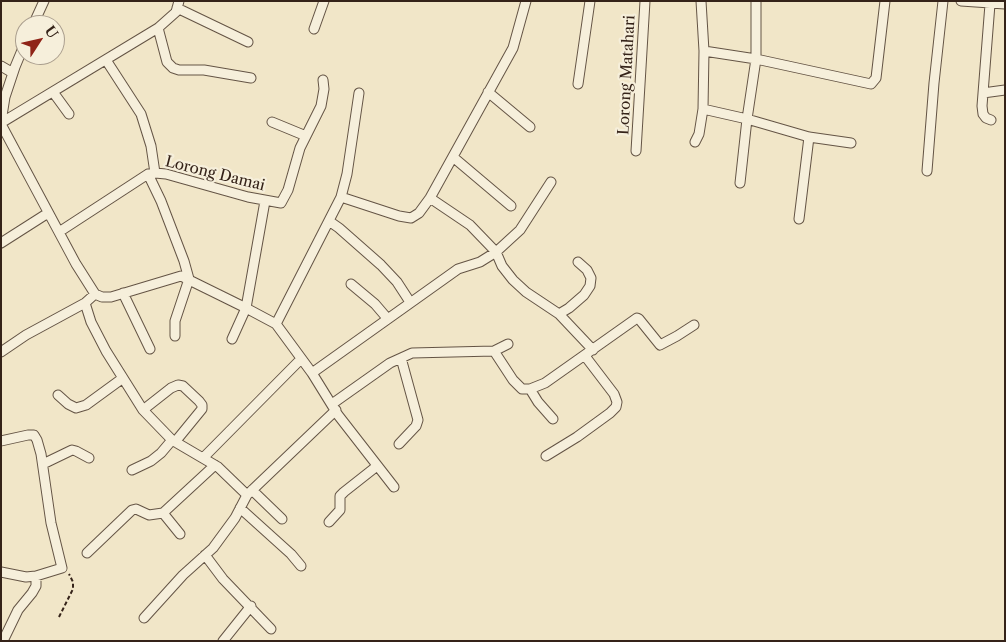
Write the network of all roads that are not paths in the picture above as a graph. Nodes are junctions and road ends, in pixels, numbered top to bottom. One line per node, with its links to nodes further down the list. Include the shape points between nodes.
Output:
1 (44, 1): 14 (street)
2 (324, 1): 16 (street)
3 (526, 1): 29 (street, via 513,48)
4 (590, 1): 26 (street)
5 (645, 1): 43 (street, Lorong Matahari)
6 (700, 1): 18 (street)
7 (756, 1): 19 (street)
8 (884, 1): 19 (street, via 876,78 872,84)
9 (943, 1): 45 (street)
10 (961, 1): 11 (street)
11 (990, 4): 12 (street); 31 (street)
12 (1005, 4)
13 (178, 5): 15 (street, via 176,12); 17 (street)
14 (38, 15)
15 (158, 28): 20 (street); 24 (street, via 167,62 173,68)
16 (314, 29)
17 (248, 42)
18 (704, 51): 19 (street); 32 (street)
19 (756, 59): 34 (street)
20 (106, 60): 28 (street); 46 (street, via 141,114 151,146)
21 (16, 65): 23 (street)
22 (1, 66): 23 (street)
23 (13, 73): 37 (street)
24 (251, 78)
25 (323, 80): 39 (street, Lorong Damai, via 321,106)
26 (578, 84)
27 (1005, 90): 31 (street)
28 (53, 92): 33 (street); 37 (street)
29 (488, 92): 38 (street); 44 (street)
30 (359, 93): 49 (street)
31 (983, 93): 35 (street, via 983,114)
32 (703, 109): 34 (street); 41 (street)
33 (69, 114)
34 (747, 119): 40 (street); 48 (street)
35 (991, 120)
36 (272, 122): 39 (street)
37 (1, 123): 53 (street)
38 (530, 127)
39 (306, 136): 51 (street, Lorong Damai, via 283,201 279,204)
40 (809, 136): 42 (street); 54 (street)
41 (695, 142)
42 (851, 143)
43 (636, 151)
44 (453, 156): 50 (street); 52 (street)
45 (927, 171)
46 (152, 173): 51 (street, Lorong Damai); 56 (street, Lorong Damai); 60 (street)
47 (551, 182): 58 (street, via 520,230)
48 (740, 183)
49 (341, 196): 50 (street, via 411,218); 55 (street)
50 (430, 198): 58 (street, via 470,226)
51 (265, 201): 66 (street)
52 (511, 206)
53 (48, 212): 56 (street); 57 (street)
54 (799, 219)
55 (329, 222): 64 (street, via 381,265); 69 (street)
56 (59, 232): 63 (street)
57 (1, 243)
58 (496, 252): 64 (street, via 480,262 458,269); 67 (street, via 513,280)
59 (578, 262): 67 (street, via 587,270 590,286 584,295)
60 (189, 279): 62 (street, via 173,277); 66 (street); 71 (street, via 174,321)
61 (351, 284): 68 (street)
62 (123, 293): 63 (street, via 111,297); 74 (street)
63 (94, 294): 65 (street)
64 (410, 302): 68 (street)
65 (84, 303): 77 (street); 82 (street)
66 (246, 308): 69 (street); 72 (street)
67 (559, 314): 75 (street)
68 (387, 318): 81 (street)
69 (276, 324): 80 (street)
70 (694, 325): 75 (street, via 660,345 637,318)
71 (176, 336)
72 (232, 339)
73 (508, 344): 76 (street)
74 (150, 349)
75 (593, 350): 78 (street)
76 (494, 351): 79 (street, via 412,352); 83 (street, via 513,380 522,389)
77 (1, 352)
78 (585, 356): 83 (street, via 545,383); 91 (street, via 614,394 616,407)
79 (401, 358): 85 (street); 90 (street, via 418,420)
80 (301, 359): 81 (street); 93 (street)
81 (312, 373): 85 (street)
82 (122, 378): 84 (street, via 86,405 76,408); 86 (street)
83 (530, 389): 87 (street)
84 (58, 395)
85 (334, 407): 96 (street); 99 (street)
86 (143, 410): 89 (street); 89 (street, via 178,385 199,401 202,409)
87 (553, 419)
88 (1, 441): 94 (street, via 34,435)
89 (173, 441): 93 (street); 97 (street, via 156,457)
90 (399, 444)
91 (546, 456)
92 (89, 458): 94 (street, via 72,450)
93 (203, 458): 95 (street)
94 (43, 464): 109 (street, via 51,523 62,568)
95 (215, 465): 99 (street); 101 (street)
96 (377, 466): 98 (street); 103 (street, via 340,496 340,510)
97 (132, 470)
98 (394, 487)
99 (250, 492): 100 (street); 102 (street)
100 (240, 508): 106 (street); 107 (street)
101 (163, 512): 104 (street); 105 (street, via 149,515 132,510)
102 (282, 519)
103 (330, 522)
104 (180, 534)
105 (87, 553)
106 (205, 555): 110 (street); 111 (street)
107 (301, 566)
108 (1, 572): 109 (street)
109 (36, 576): 113 (street, via 36,586 18,610)
110 (250, 606): 112 (street); 114 (street)
111 (144, 618)
112 (271, 629)
113 (3, 641)
114 (223, 641)

